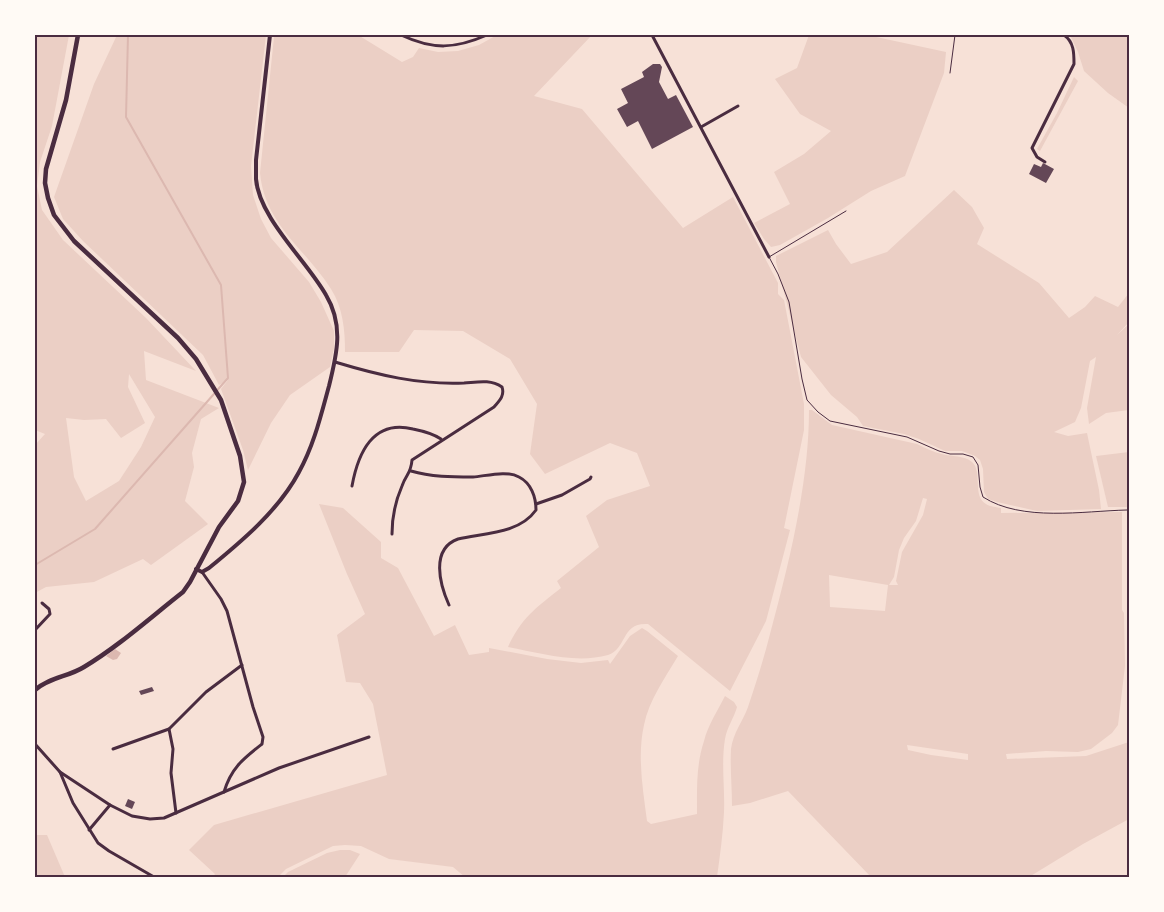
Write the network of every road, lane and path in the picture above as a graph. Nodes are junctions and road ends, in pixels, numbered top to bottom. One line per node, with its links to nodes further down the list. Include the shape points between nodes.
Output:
1 (78, 35): 22 (main road, via 66,100 46,169 45,183 54,215 74,241 178,338 196,359 221,400 240,456 244,482 238,501)
2 (270, 35): 14 (street, via 256,181 275,224 317,280 334,310 338,332)
3 (402, 35): 4 (street, via 418,43 436,46 471,42)
4 (487, 35)
5 (652, 35): 10 (street)
6 (955, 35): 8 (lane)
7 (1064, 35): 11 (street, via 1074,51 1074,64 1032,148)
8 (950, 73)
9 (738, 106): 10 (street)
10 (701, 127): 13 (street)
11 (1045, 162)
12 (846, 211): 13 (lane)
13 (769, 256): 20 (lane, via 789,302 807,400 830,421 907,437 939,451 973,457 978,465 983,497 992,503 1035,513)
14 (335, 362): 15 (street, via 411,381 491,382 502,387 502,397 494,407); 23 (street, via 310,450 299,473 262,521)
15 (441, 439): 16 (street, via 412,460); 18 (street, via 434,434 400,426 389,428 363,448)
16 (411, 471): 19 (street, via 439,477 518,476 528,484); 21 (street, via 397,498)
17 (591, 477): 19 (street, via 562,495)
18 (352, 486)
19 (536, 504): 25 (street, via 536,510 525,522 451,541 447,545 441,555 439,571)
20 (1127, 510)
21 (392, 534)
22 (196, 569): 23 (street); 28 (main road, via 183,592 116,644 84,667 51,679)
23 (202, 572): 27 (street, via 227,611)
24 (42, 603): 26 (street, via 50,614)
25 (449, 605)
26 (35, 630)
27 (242, 665): 29 (street, via 206,692); 34 (street, via 263,737 262,744 238,764)
28 (35, 690)
29 (169, 729): 32 (street); 36 (street)
30 (369, 737): 34 (street, via 279,768)
31 (35, 744): 33 (street)
32 (113, 749)
33 (60, 772): 35 (street); 37 (street, via 73,804)
34 (224, 792): 36 (street)
35 (110, 805): 36 (street, via 132,816 150,819); 37 (street)
36 (176, 813)
37 (89, 830): 38 (street, via 108,851)
38 (154, 877)

